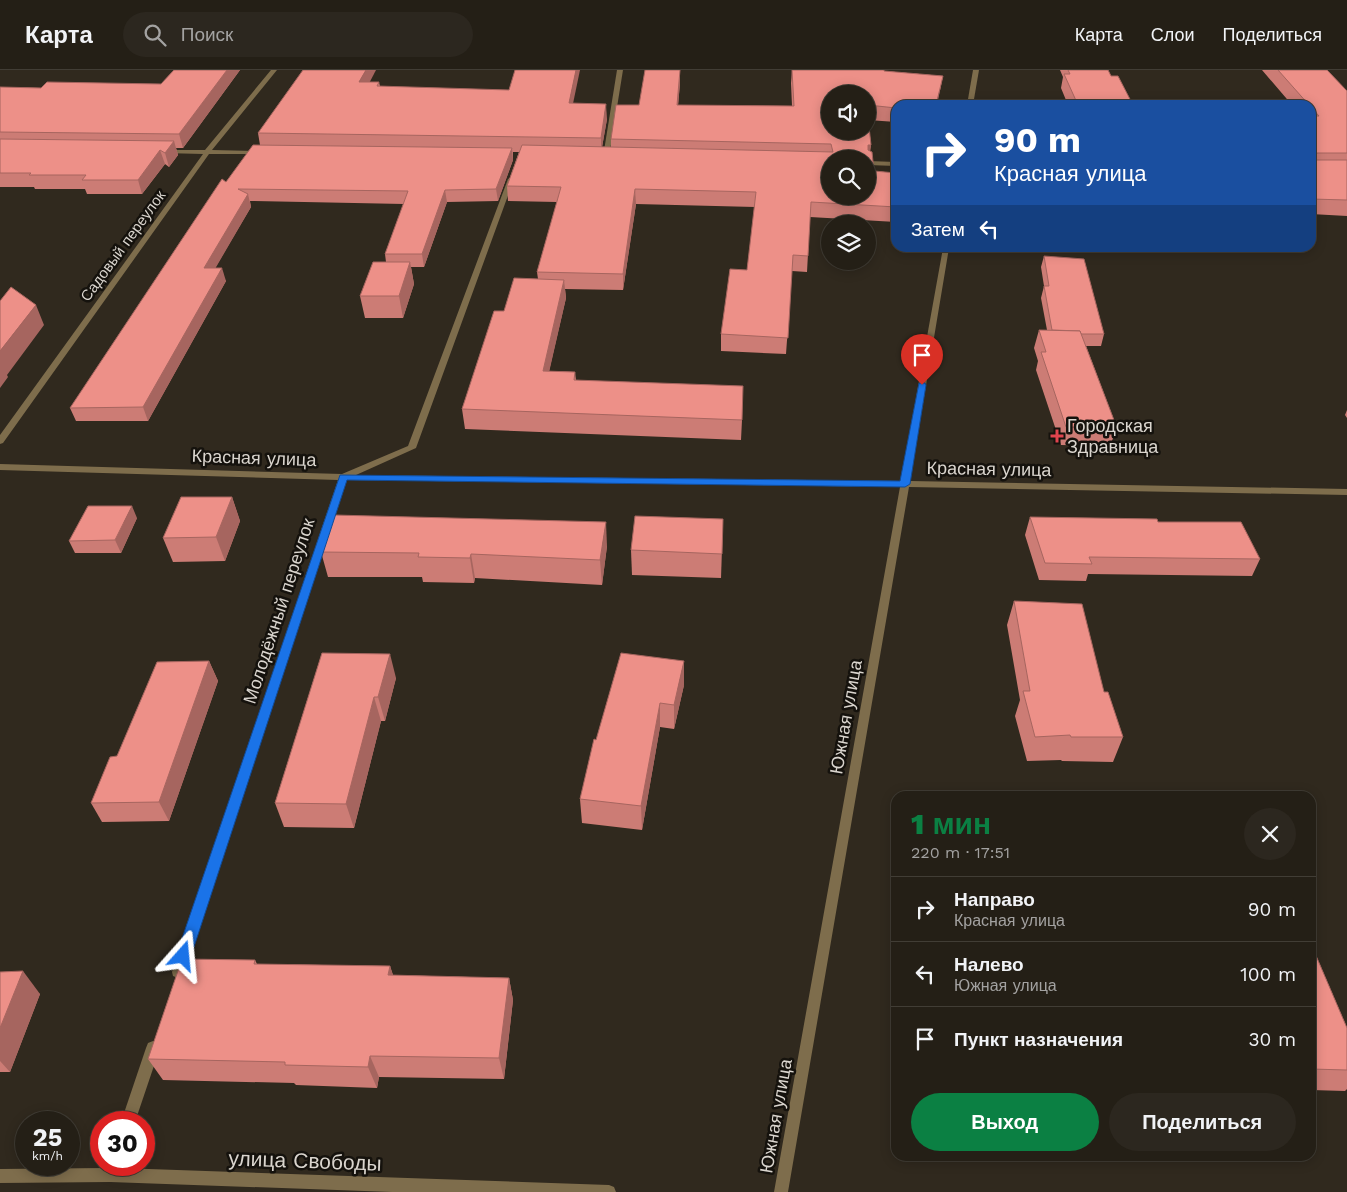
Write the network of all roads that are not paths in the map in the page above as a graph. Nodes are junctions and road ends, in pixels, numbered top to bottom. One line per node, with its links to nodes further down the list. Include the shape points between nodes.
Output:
1 (274, 70): 6 (street, Садовый переулок)
2 (620, 70): 9 (street)
3 (976, 70): 4 (street)
4 (971, 100)
5 (158, 151): 6 (street)
6 (207, 152): 7 (street); 15 (street, Садовый переулок)
7 (266, 153)
8 (597, 157): 9 (street)
9 (606, 157): 10 (street)
10 (616, 157)
11 (876, 164): 12 (street)
12 (891, 164)
13 (516, 166): 17 (street, via 412,448)
14 (945, 252): 18 (street, Южная улица)
15 (0, 441)
16 (0, 467): 17 (street, Красная улица)
17 (343, 477): 18 (street, Красная улица); 20 (street, Молодёжный переулок)
18 (905, 484): 19 (street, Красная улица); 27 (street, Южная улица)
19 (1347, 492)
20 (175, 982)
21 (156, 1038): 22 (street)
22 (132, 1111)
23 (90, 1171): 25 (street, улица Свободы)
24 (155, 1172): 26 (street, улица Свободы)
25 (0, 1176)
26 (609, 1192)
27 (780, 1192)

